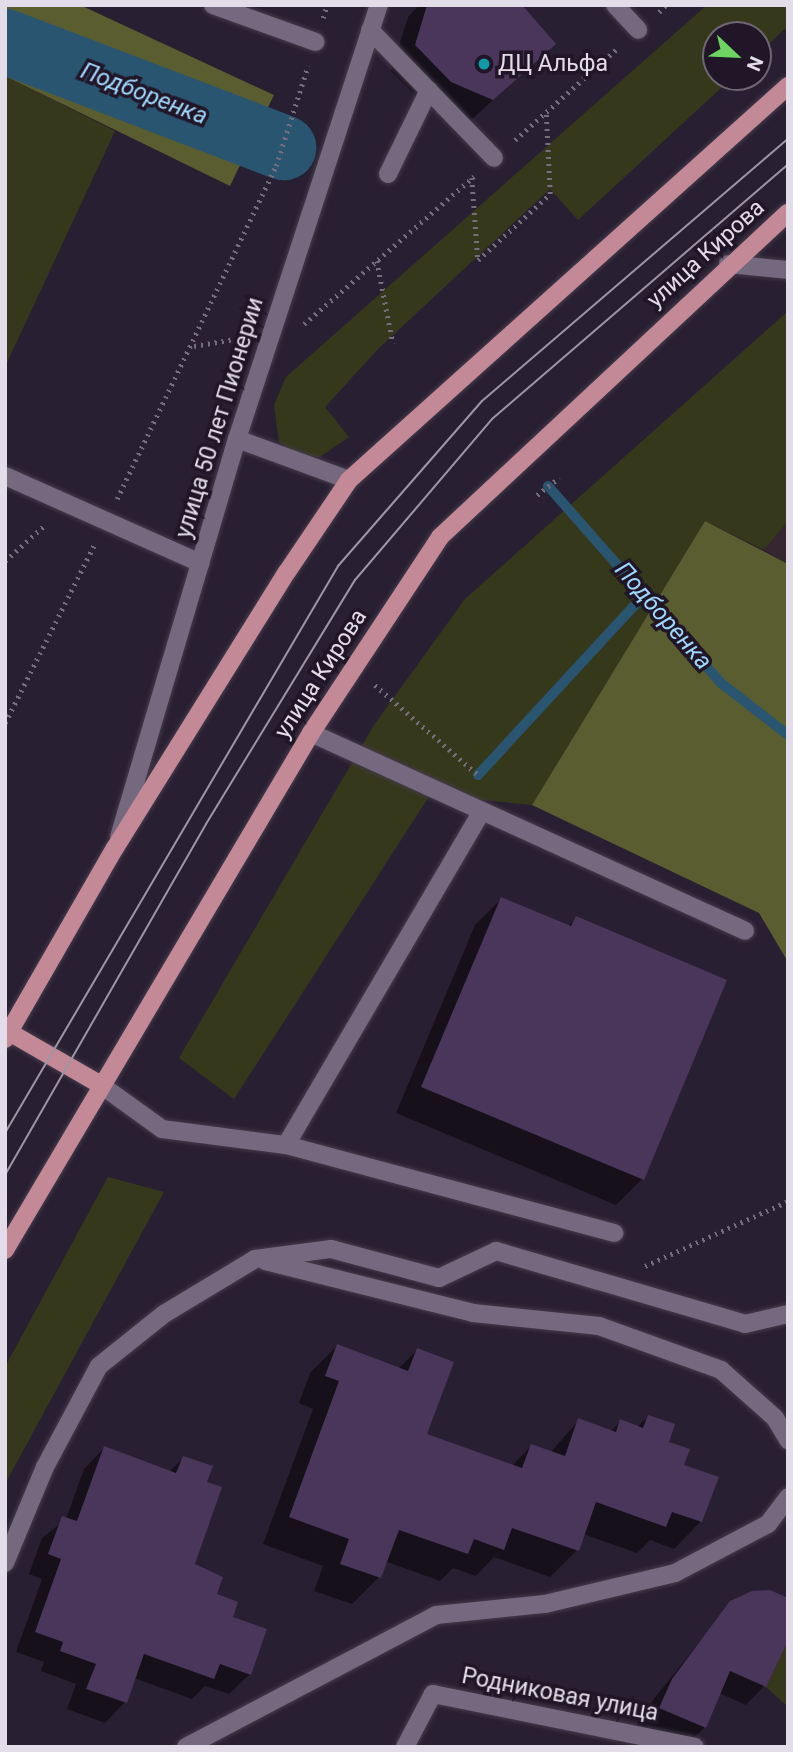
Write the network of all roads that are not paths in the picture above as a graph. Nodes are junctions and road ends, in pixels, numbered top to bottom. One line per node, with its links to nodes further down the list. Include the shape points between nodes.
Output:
1 (214, 5): 6 (street)
2 (379, 5): 4 (street, улица 50 лет Пионерии)
3 (615, 5): 5 (street)
4 (370, 30): 8 (street); 14 (street, улица 50 лет Пионерии)
5 (638, 30)
6 (316, 42)
7 (788, 86): 16 (main road)
8 (429, 90): 9 (street); 10 (street)
9 (494, 158)
10 (388, 174)
11 (788, 213): 12 (main road, улица Кирова)
12 (728, 264): 13 (street); 18 (main road, улица Кирова, via 440,537)
13 (788, 270)
14 (237, 439): 16 (street); 17 (street, улица 50 лет Пионерии)
15 (5, 476): 17 (street)
16 (349, 480): 20 (main road)
17 (201, 563): 20 (street, улица 50 лет Пионерии)
18 (311, 733): 19 (street); 23 (main road, улица Кирова)
19 (482, 811): 21 (street); 24 (street)
20 (115, 848): 22 (main road)
21 (745, 931)
22 (7, 1035): 23 (main road)
23 (101, 1085): 24 (street, via 162,1129); 26 (main road, улица Кирова)
24 (286, 1145): 25 (street)
25 (614, 1233)
26 (5, 1250)
27 (255, 1259): 28 (street, via 331,1249 439,1278 496,1251 746,1324); 29 (street, via 473,1313 599,1326 721,1370 775,1418); 31 (street, via 164,1314 99,1366 45,1467)
28 (788, 1314)
29 (788, 1440)
30 (788, 1497): 32 (street, via 768,1524 675,1573 545,1604 436,1615)
31 (5, 1563)
32 (186, 1747)
33 (405, 1747): 34 (street, Родниковая улица, via 433,1694)
34 (695, 1747)

